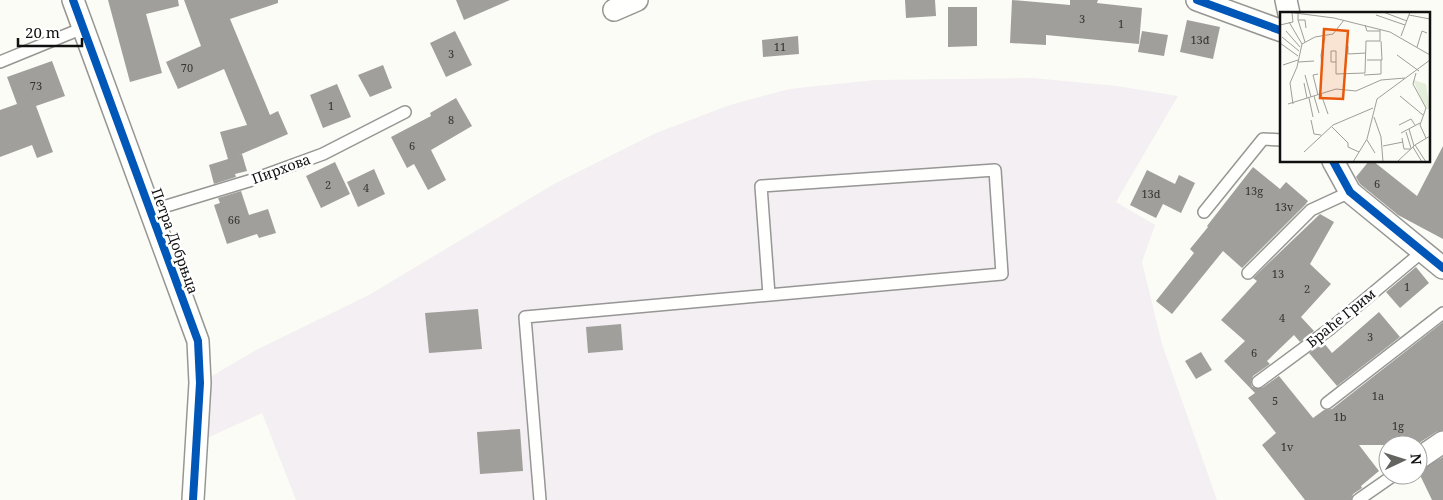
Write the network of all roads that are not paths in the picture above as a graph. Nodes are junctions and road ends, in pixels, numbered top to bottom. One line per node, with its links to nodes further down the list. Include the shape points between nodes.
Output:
1 (73, 0): 5 (street, Петра Добрњца)
2 (637, 0): 4 (street)
3 (1197, 0): 6 (street)
4 (614, 10)
5 (83, 28): 7 (lane); 12 (street, Петра Добрњца)
6 (1280, 30)
7 (0, 62)
8 (405, 112): 12 (lane, Пирхова, via 323,154)
9 (1280, 140): 13 (lane, via 1263,139)
10 (1334, 162): 11 (street)
11 (1350, 192): 14 (street); 16 (lane, via 1311,210)
12 (150, 211): 24 (street, Петра Добрњца, via 198,341 200,383)
13 (1204, 212)
14 (1422, 252): 15 (street); 19 (lane, Браће Грим, via 1331,328)
15 (1443, 268)
16 (1248, 273)
17 (769, 295): 17 (lane, via 761,186 995,170 1002,274); 25 (lane, via 525,317)
18 (1443, 312): 20 (lane)
19 (1258, 382)
20 (1327, 403)
21 (1443, 442): 22 (street)
22 (1428, 452)
23 (1380, 485): 26 (lane)
24 (192, 500)
25 (540, 500)
26 (1358, 500)

